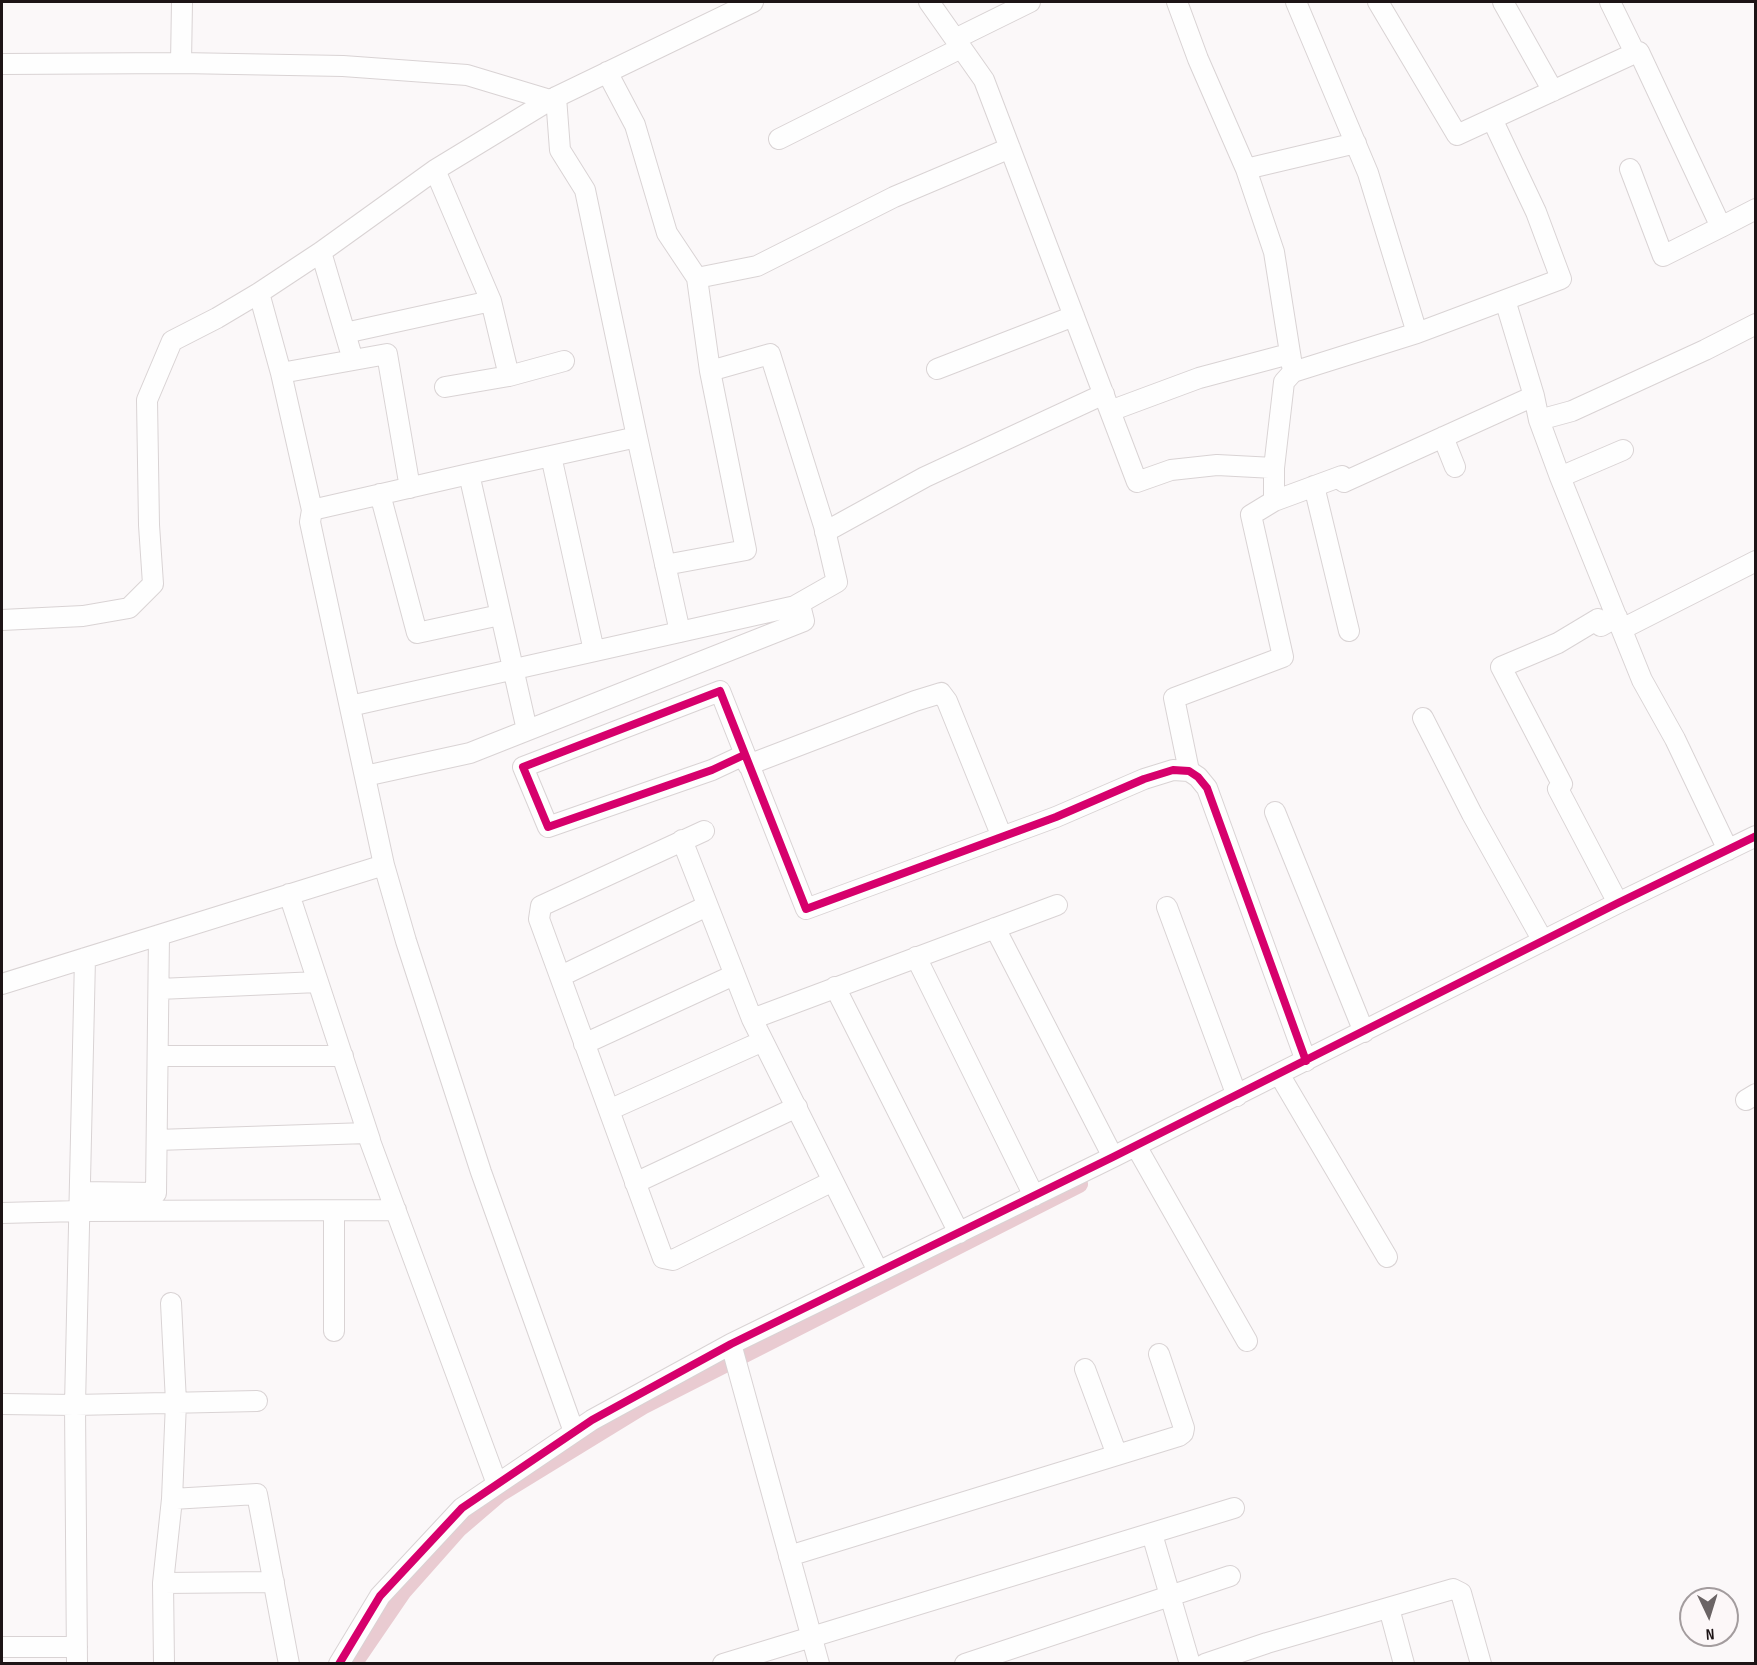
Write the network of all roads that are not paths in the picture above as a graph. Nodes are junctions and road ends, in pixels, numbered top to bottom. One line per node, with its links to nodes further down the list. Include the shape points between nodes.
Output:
1 (182, 2): 12 (street)
2 (753, 2): 14 (street)
3 (929, 2): 10 (street)
4 (1030, 2): 10 (street)
5 (1177, 2): 21 (street)
6 (1296, 2): 19 (street)
7 (1378, 2): 17 (street, via 1457,135)
8 (1503, 2): 15 (street)
9 (1610, 2): 11 (street)
10 (958, 43): 18 (street); 20 (street, via 984,80)
11 (1635, 53): 15 (street); 25 (street, via 1639,52)
12 (181, 63): 13 (street); 16 (street, via 343,66 467,75)
13 (2, 64)
14 (608, 72): 16 (street); 27 (street, via 635,125 667,233)
15 (1553, 91): 17 (street)
16 (553, 98): 23 (street); 46 (street, via 560,150 585,190)
17 (1492, 119): 29 (street, via 1536,212 1561,279)
18 (779, 139)
19 (1356, 143): 21 (street); 34 (street)
20 (1010, 148): 27 (street, via 894,197 757,266); 31 (street)
21 (1246, 169): 37 (street, via 1274,252)
22 (1630, 169): 25 (street, via 1663,256)
23 (435, 170): 26 (street); 30 (street)
24 (1755, 209): 25 (street)
25 (1721, 227)
26 (321, 252): 28 (street); 33 (street)
27 (697, 278): 39 (street)
28 (259, 293): 40 (street); 64 (street, via 172,341 147,400 148,525 153,584 129,608 83,616)
29 (1505, 300): 34 (street); 43 (street)
30 (491, 301): 33 (street); 41 (street)
31 (1074, 316): 38 (street); 44 (street)
32 (1755, 324): 45 (street, via 1572,411)
33 (345, 333): 35 (street)
34 (1417, 333): 37 (street)
35 (353, 360): 40 (street); 55 (street, via 387,354)
36 (564, 361): 41 (street)
37 (1291, 363): 44 (street, via 1199,378); 51 (street, via 1284,382)
38 (937, 369)
39 (710, 370): 59 (street, via 770,354); 61 (street, via 746,550)
40 (281, 374): 58 (street)
41 (509, 376): 42 (street)
42 (445, 387)
43 (1534, 396): 45 (street); 47 (street)
44 (1107, 403): 51 (street, via 1137,482 1171,470 1217,465); 59 (street, via 925,477)
45 (1539, 420): 53 (street)
46 (637, 437): 49 (street); 61 (street)
47 (1443, 437): 50 (street); 54 (street, via 1344,482 1342,476)
48 (1623, 450): 53 (street)
49 (551, 456): 52 (street); 68 (street)
50 (1455, 467)
51 (1274, 468): 57 (street)
52 (469, 474): 55 (street); 63 (street)
53 (1560, 477): 65 (street)
54 (1314, 486): 57 (street); 66 (street)
55 (410, 488): 56 (street)
56 (380, 494): 58 (street); 63 (street, via 417,633)
57 (1274, 501): 74 (street, via 1251,515 1283,657 1174,698)
58 (312, 510): 70 (street, via 310,522)
59 (825, 532): 62 (street, via 837,582)
60 (1755, 561): 65 (street)
61 (665, 565): 67 (street)
62 (793, 607): 67 (street); 72 (street, via 800,605 804,621)
63 (500, 615): 69 (street)
64 (2, 620)
65 (1619, 623): 81 (street, via 1642,680); 84 (street, via 1601,626 1598,619 1558,643 1502,667 1562,784 1558,789)
66 (1349, 630)
67 (680, 632): 68 (street)
68 (594, 651): 69 (street)
69 (513, 669): 70 (street); 72 (street)
70 (350, 706): 75 (street)
71 (1423, 718): 90 (street)
72 (527, 730): 75 (street, via 470,753)
73 (746, 760): 73 (street, via 720,691 523,767 548,827); 79 (street, via 941,693); 79 (street, via 806,909)
74 (1189, 771): 79 (street, via 1144,779); 105 (street, via 1207,788)
75 (365, 776): 82 (street)
76 (1275, 812): 100 (street)
77 (704, 831): 80 (street)
78 (1755, 836): 81 (street)
79 (1002, 837)
80 (682, 840): 86 (street); 94 (street, via 541,906 539,919)
81 (1728, 850): 84 (street)
82 (384, 865): 83 (street); 134 (street, via 481,1172)
83 (289, 894): 89 (street); 95 (street)
84 (1618, 903): 90 (street)
85 (1057, 905): 88 (street)
86 (707, 906): 93 (street); 94 (street)
87 (1167, 907): 107 (street)
88 (995, 928): 91 (street); 113 (street)
89 (159, 935): 92 (street); 98 (street)
90 (1543, 941): 100 (street)
91 (916, 957): 97 (street); 116 (street)
92 (85, 958): 96 (street); 117 (street)
93 (734, 975): 99 (street); 102 (street)
94 (561, 976): 102 (street)
95 (318, 982): 98 (street); 104 (street)
96 (2, 984)
97 (835, 987): 99 (street); 121 (street)
98 (159, 989): 103 (street)
99 (752, 1019): 101 (street)
100 (1364, 1032): 105 (street)
101 (763, 1041): 108 (street); 109 (street)
102 (584, 1044): 109 (street)
103 (158, 1056): 104 (street); 110 (street)
104 (343, 1056): 111 (street)
105 (1306, 1060): 106 (street)
106 (1279, 1074): 107 (street); 122 (street)
107 (1237, 1096): 112 (street)
108 (796, 1107): 114 (street); 115 (street)
109 (609, 1110): 115 (street)
110 (157, 1140): 111 (street, via 367,1133); 117 (street, via 156,1193)
111 (370, 1140): 118 (street)
112 (1140, 1154): 113 (street); 126 (street)
113 (1113, 1157): 116 (street)
114 (833, 1181): 115 (street, via 673,1260 663,1258); 123 (street)
115 (635, 1183)
116 (1035, 1196): 121 (street)
117 (80, 1202): 119 (street); 120 (street); 133 (street)
118 (396, 1210): 119 (street); 136 (street)
119 (334, 1211): 125 (street)
120 (2, 1214)
121 (959, 1233): 123 (street)
122 (1387, 1257)
123 (879, 1271): 127 (street)
124 (171, 1303): 131 (street)
125 (334, 1331)
126 (1247, 1341)
127 (731, 1345): 134 (street); 140 (street)
128 (1159, 1354): 135 (street, via 1185,1428 1183,1433)
129 (1085, 1369): 135 (street)
130 (257, 1401): 131 (street)
131 (176, 1402): 133 (street); 137 (street)
132 (2, 1404): 133 (street)
133 (75, 1405): 148 (street)
134 (574, 1432): 136 (street)
135 (1117, 1455): 140 (street)
136 (497, 1484): 151 (street, via 462,1508 380,1596)
137 (172, 1499): 142 (street, via 257,1494); 143 (street)
138 (1234, 1508): 139 (street)
139 (1152, 1534): 144 (street); 146 (street)
140 (789, 1556): 146 (street)
141 (1230, 1575): 144 (street)
142 (274, 1582): 143 (street); 150 (street)
143 (163, 1583): 149 (street)
144 (1170, 1595): 154 (street); 155 (street)
145 (1389, 1608): 156 (street); 157 (street); 158 (street, via 1453,1589 1461,1593)
146 (812, 1637): 152 (street); 153 (street)
147 (2, 1647): 148 (street)
148 (77, 1655)
149 (164, 1664)
150 (289, 1664)
151 (339, 1664)
152 (723, 1664)
153 (819, 1664)
154 (965, 1664)
155 (1190, 1664)
156 (1204, 1664)
157 (1404, 1664)
158 (1481, 1664)

